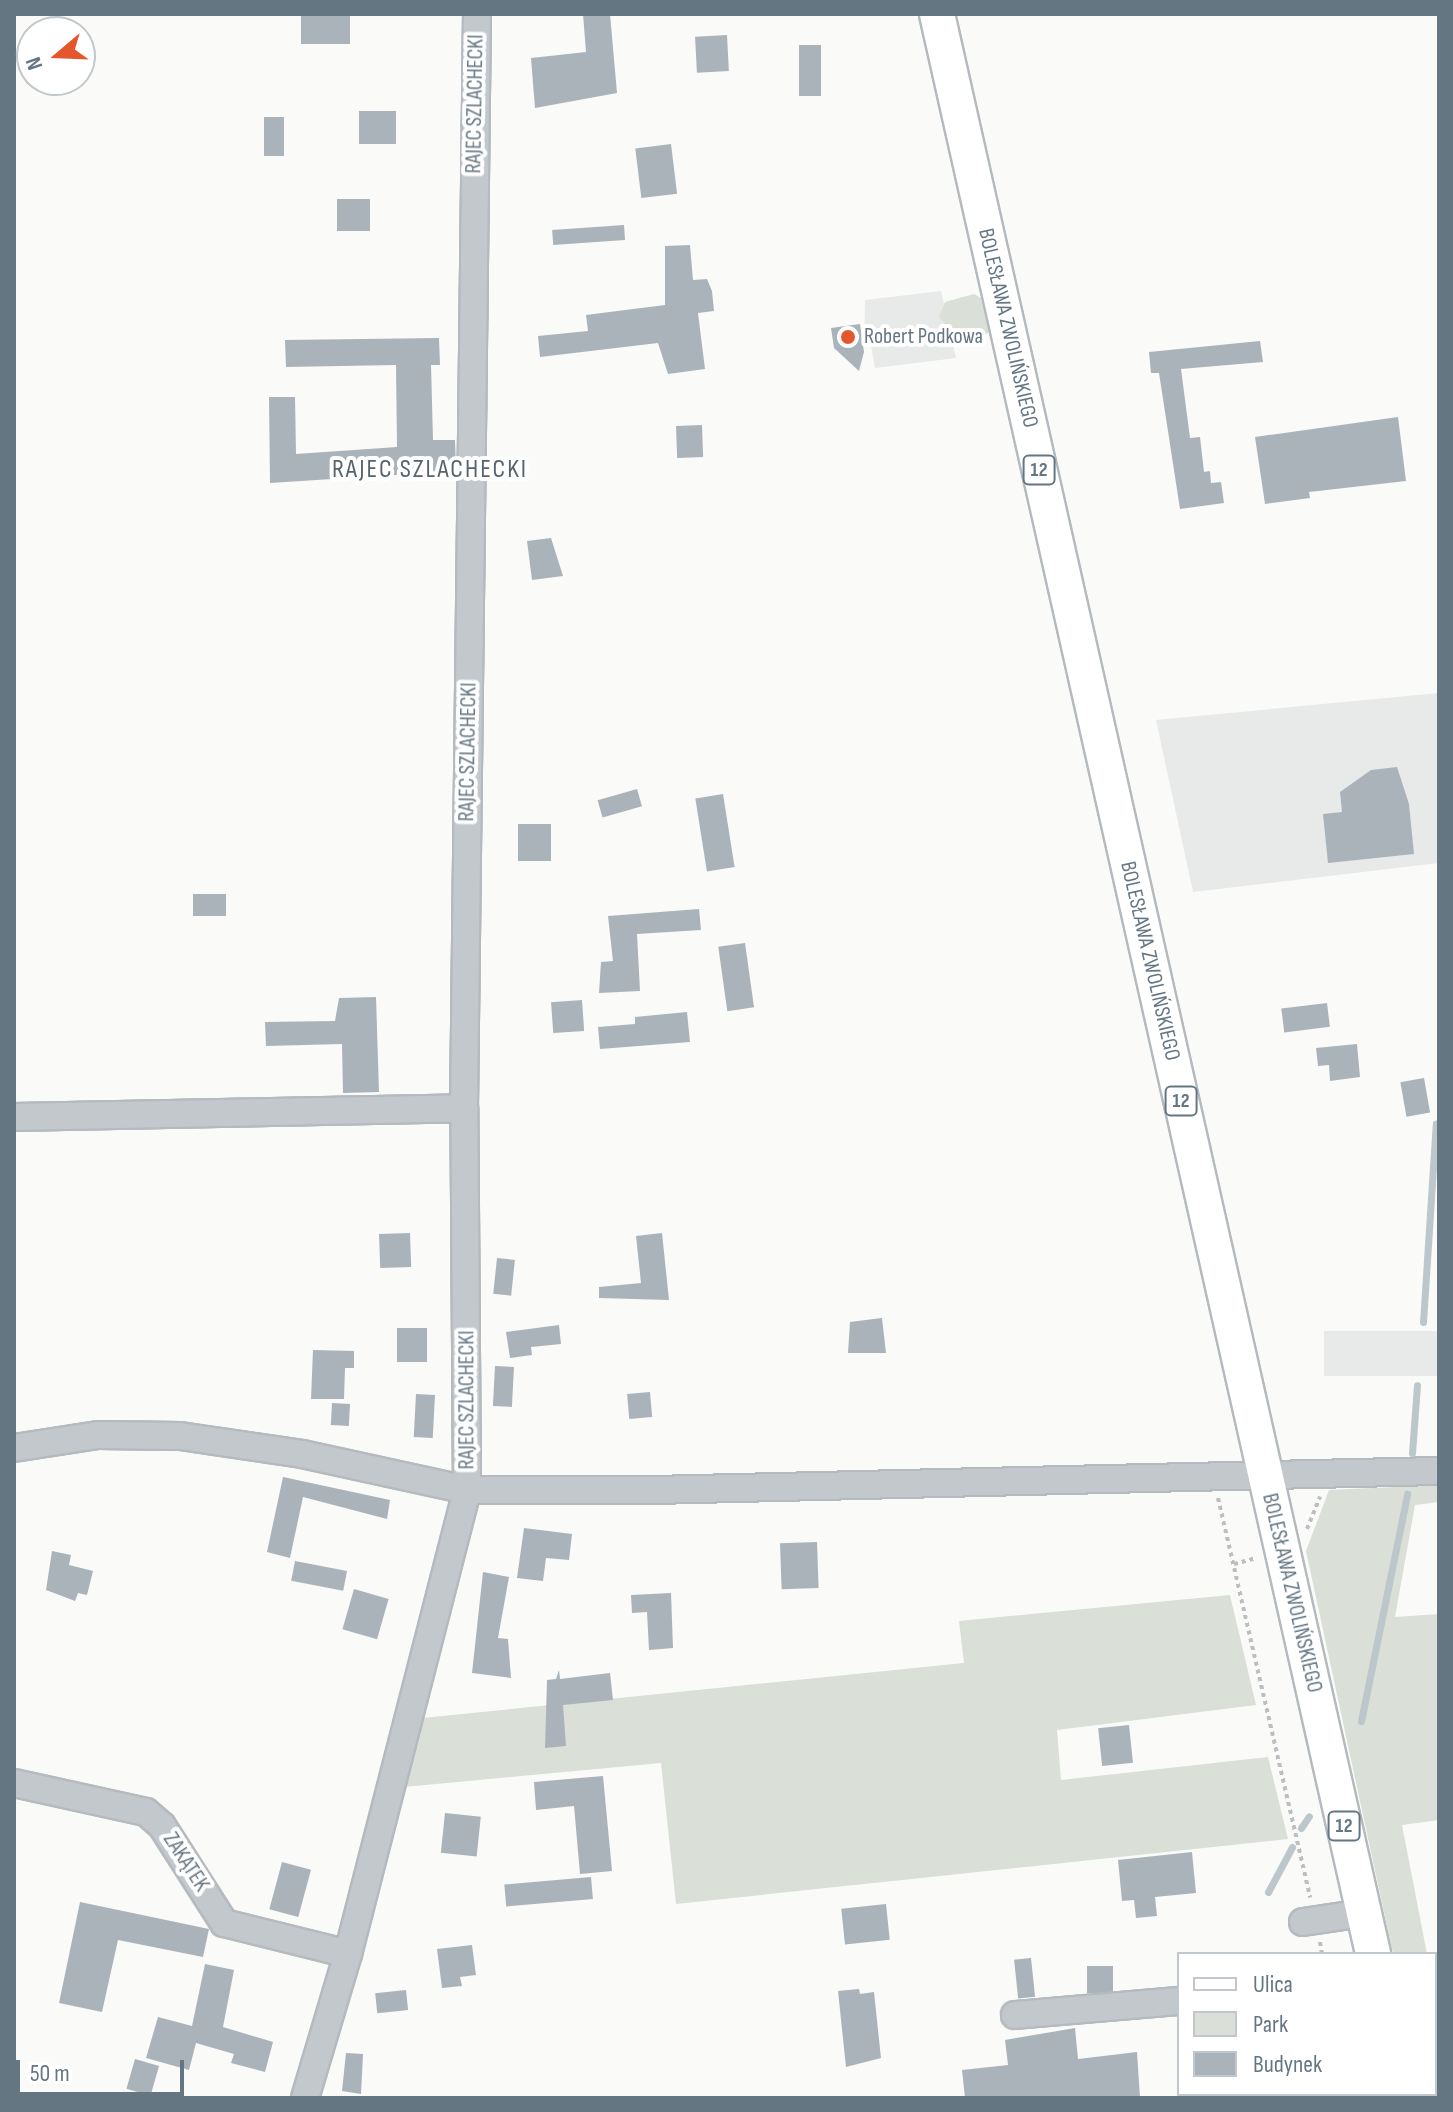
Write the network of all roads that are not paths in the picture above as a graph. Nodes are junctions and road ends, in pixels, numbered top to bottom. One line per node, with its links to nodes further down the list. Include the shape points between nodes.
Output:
1 (477, 14): 3 (street, RAJEC SZLACHECKI)
2 (937, 14): 7 (main road, BOLESŁAWA ZWOLIŃSKIEGO / 12)
3 (464, 1108): 4 (street); 8 (street, RAJEC SZLACHECKI)
4 (14, 1117)
5 (14, 1448): 8 (street, via 98,1435 180,1436 302,1454)
6 (1439, 1471): 7 (street)
7 (1266, 1474): 8 (street); 10 (main road, BOLESŁAWA ZWOLIŃSKIEGO / 12)
8 (467, 1490): 13 (street, RAJEC SZLACHECKI)
9 (14, 1783): 13 (street, ZAKĄTEK, via 126,1803 146,1812 162,1826 224,1923)
10 (1364, 1913): 11 (street); 12 (main road, BOLESŁAWA ZWOLIŃSKIEGO / 12)
11 (1309, 1922)
12 (1373, 1952)
13 (348, 1954): 16 (street, RAJEC SZLACHECKI)
14 (1177, 2001): 15 (street)
15 (1015, 2015)
16 (305, 2098)

